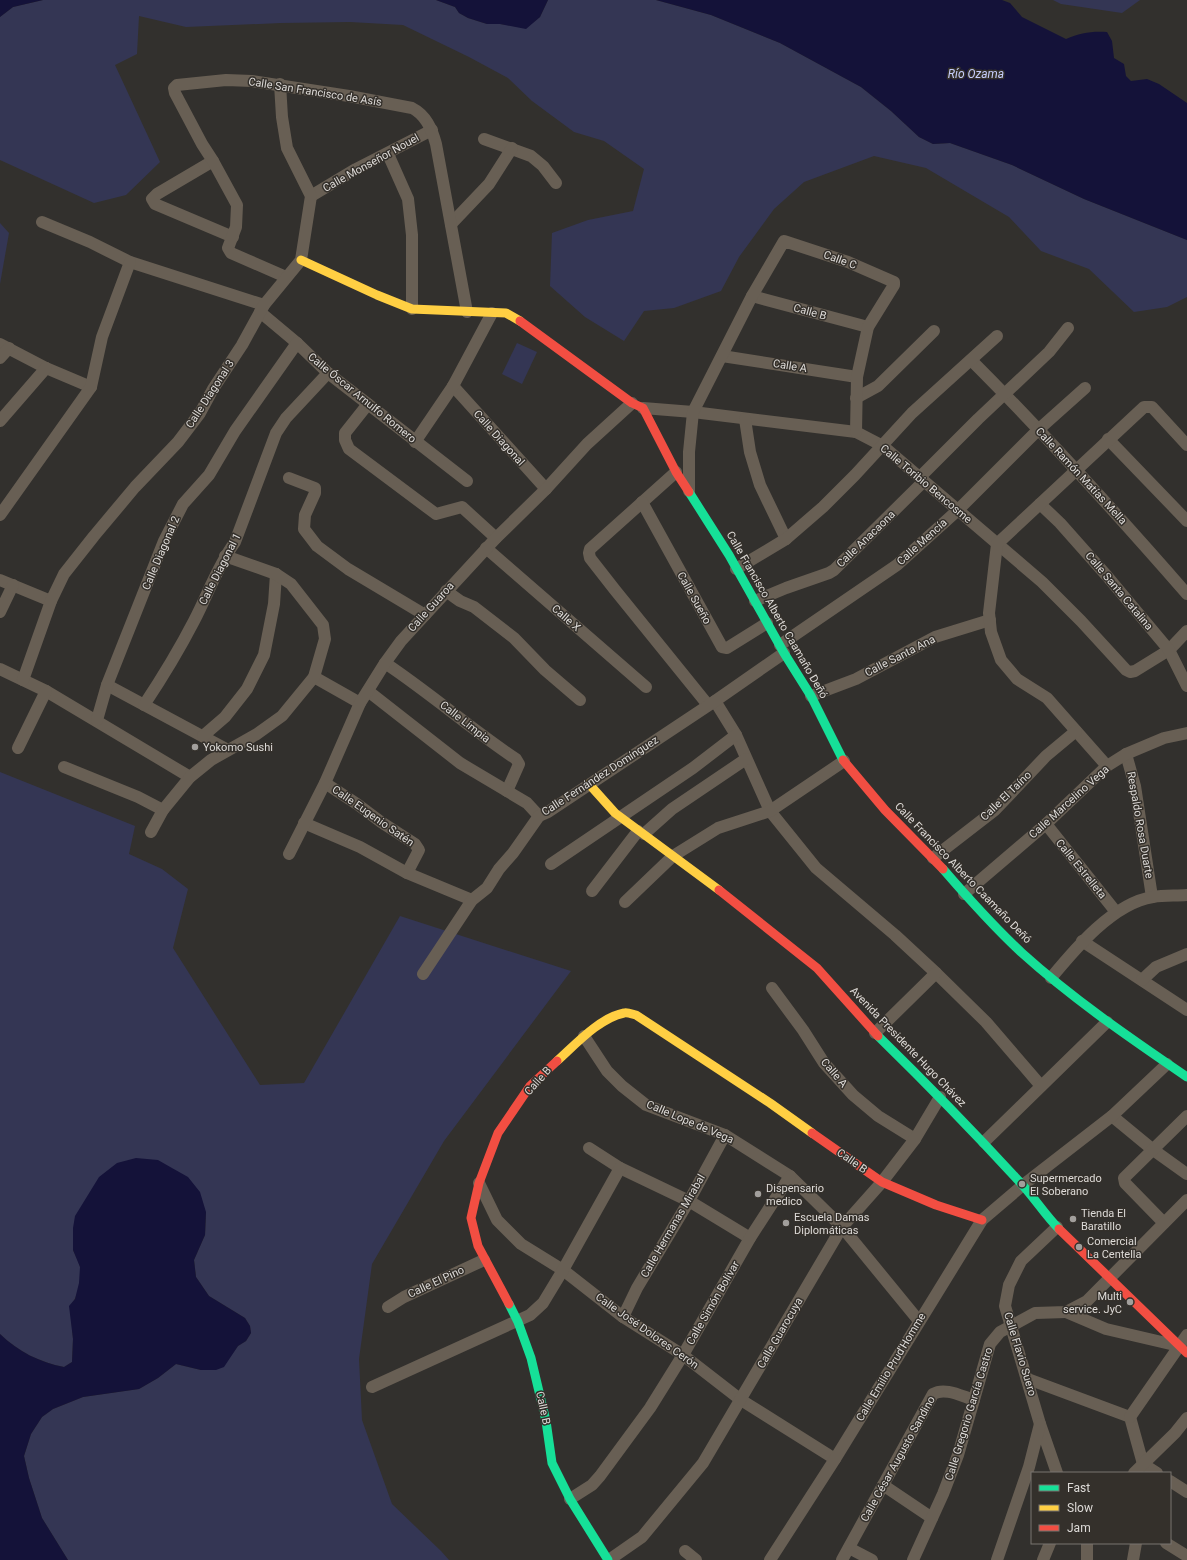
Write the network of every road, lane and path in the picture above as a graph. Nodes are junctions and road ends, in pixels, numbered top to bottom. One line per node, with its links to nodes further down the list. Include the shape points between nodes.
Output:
1 (280, 84): 2 (street, Calle San Francisco de Asís, via 412,108 425,118); 6 (street, Calle San Francisco de Asís, via 226,80 176,85 174,88); 8 (street, via 287,148)
2 (432, 130): 5 (street, Calle Monseñor Nouel); 10 (street, Calle San Francisco de Asís)
3 (484, 139): 4 (street)
4 (512, 148): 7 (street, via 532,156); 10 (street, via 489,184)
5 (388, 154): 8 (street, Calle Monseñor Nouel, via 356,169); 16 (street, via 408,200 412,235)
6 (213, 161): 11 (street, Calle San Francisco de Asís, via 237,206); 11 (street, via 152,199 155,204)
7 (556, 184)
8 (311, 196): 12 (street)
9 (42, 222): 13 (street, Calle Óscar Arnulfo Romero)
10 (451, 224): 18 (street, Calle San Francisco de Asís)
11 (233, 237): 14 (street, Calle San Francisco de Asís, via 228,248 231,253)
12 (301, 260): 14 (street, Calle Diagonal 3); 16 (street)
13 (130, 262): 17 (street, Calle Óscar Arnulfo Romero); 33 (street, via 102,337)
14 (286, 277): 17 (street, Calle Diagonal 3)
15 (752, 296): 20 (street, Calle B); 20 (street, Calle C, via 782,242 786,241 848,262 893,281 894,284); 26 (street)
16 (412, 308): 18 (street)
17 (262, 309): 24 (street, Calle Óscar Arnulfo Romero); 72 (street, Calle Diagonal 3, via 200,413 178,442 135,487 94,536 64,574)
18 (467, 312): 19 (street)
19 (492, 313): 32 (street); 37 (street, via 514,316)
20 (868, 327): 31 (street)
21 (1068, 328): 35 (street, Calle Anacaona, via 1049,352)
22 (934, 331): 36 (street, via 878,386)
23 (998, 336): 28 (street)
24 (297, 343): 30 (street, Calle Óscar Arnulfo Romero); 85 (street, Calle Diagonal 2, via 235,431 209,475 183,504 164,541)
25 (4, 346): 27 (street); 29 (street)
26 (722, 356): 31 (street, Calle A); 40 (street)
27 (0, 358)
28 (971, 360): 35 (street, Calle Ramón Matías Mella); 48 (street, via 912,414)
29 (46, 368): 33 (street); 42 (street)
30 (328, 373): 38 (street, Calle Óscar Arnulfo Romero); 65 (street, Calle Diagonal 1, via 286,418 276,433 235,542)
31 (857, 377): 36 (street)
32 (453, 386): 47 (street); 54 (street, Calle Diagonal)
33 (91, 387): 59 (street)
34 (1085, 388): 43 (street, Calle Mencía)
35 (1005, 394): 43 (street, Calle Ramón Matías Mella); 52 (street, Calle Anacaona)
36 (856, 398): 44 (street)
37 (632, 403): 39 (street); 54 (street, Calle Guaroa, via 587,444)
38 (368, 404): 47 (street, Calle Óscar Arnulfo Romero); 61 (street, via 345,433 349,448 436,514 462,507)
39 (643, 408): 40 (street, Calle Toribio Bencosme); 50 (street, Calle Francisco Alberto Caamaño Deñó)
40 (693, 412): 41 (street, Calle Toribio Bencosme); 55 (street)
41 (745, 419): 44 (street, Calle Toribio Bencosme); 62 (street, via 750,452 760,485)
42 (0, 421)
43 (1038, 430): 49 (street, Calle Ramón Matías Mella); 58 (street, Calle Mencía)
44 (856, 432): 48 (street, Calle Toribio Bencosme)
45 (1108, 439): 46 (street, via 1148,406); 49 (street); 60 (street)
46 (1185, 440)
47 (415, 442): 53 (street, Calle Óscar Arnulfo Romero)
48 (883, 446): 52 (street, Calle Toribio Bencosme); 62 (street)
49 (1076, 470): 57 (street); 71 (street, Calle Ramón Matías Mella)
50 (676, 472): 55 (street, Calle Francisco Alberto Caamaño Deñó); 56 (street)
51 (289, 478): 75 (street, via 315,488 305,515 304,529 317,546 348,569)
52 (922, 479): 58 (street, Calle Toribio Bencosme); 73 (street, Calle Anacaona, via 829,574)
53 (467, 481)
54 (546, 489): 61 (street, Calle Guaroa)
55 (689, 491): 66 (street, Calle Francisco Alberto Caamaño Deñó)
56 (642, 502): 77 (street, Calle Sueño, via 722,647 727,648); 93 (street, via 590,549 590,558)
57 (1040, 504): 63 (street); 80 (street, Calle Santa Catalina, via 1102,570)
58 (958, 510): 63 (street, Calle Toribio Bencosme); 79 (street, Calle Mencía, via 897,565)
59 (0, 516)
60 (1187, 521)
61 (496, 538): 64 (street, Calle Guaroa)
62 (786, 539): 66 (street)
63 (997, 544): 76 (street); 80 (street, Calle Toribio Bencosme, via 1042,582 1081,620 1126,670 1135,671)
64 (486, 548): 70 (street, Calle Guaroa); 87 (street, Calle X)
65 (225, 556): 67 (street); 94 (street, Calle Diagonal 1, via 166,672)
66 (736, 569): 73 (street, Calle Francisco Alberto Caamaño Deñó)
67 (276, 574): 83 (street, via 290,584 323,625 325,639); 99 (street, via 274,604 264,655 247,689 225,717)
68 (0, 580): 69 (street)
69 (13, 585): 72 (street); 74 (street)
70 (446, 591): 75 (street, Calle Guaroa); 91 (street, via 474,607 508,634)
71 (1187, 594)
72 (51, 601): 84 (street, Calle Diagonal 3)
73 (755, 601): 77 (street, Calle Francisco Alberto Caamaño Deñó)
74 (0, 612)
75 (425, 615): 81 (street, Calle Guaroa)
76 (990, 620): 90 (street, Calle Santa Ana, via 935,637 856,678); 96 (street, via 991,632 1001,660 1017,679 1047,698)
77 (767, 623): 79 (street, Calle Francisco Alberto Caamaño Deñó)
78 (1187, 631): 80 (street)
79 (782, 649): 90 (street, Calle Francisco Alberto Caamaño Deñó); 93 (street, Calle Fernández Domínguez)
80 (1169, 650): 86 (street, Calle Santa Catalina)
81 (384, 663): 89 (street, Calle Guaroa); 110 (street, Calle Limpia, via 413,681 474,730 516,759 519,764)
82 (0, 669): 84 (street)
83 (314, 676): 92 (street); 101 (street, via 282,716)
84 (23, 680): 88 (street)
85 (107, 685): 94 (street); 95 (street, Calle Diagonal 2)
86 (1187, 686)
87 (646, 687)
88 (46, 691): 95 (street); 100 (street)
89 (368, 691): 92 (street, Calle Guaroa); 110 (street, via 460,763)
90 (811, 696): 104 (street, Calle Francisco Alberto Caamaño Deñó)
91 (580, 700)
92 (360, 703): 108 (street, Calle Guaroa)
93 (711, 703): 98 (street); 109 (street, Calle Fernández Domínguez)
94 (144, 705): 99 (street)
95 (97, 720): 107 (street)
96 (1076, 731): 105 (street); 121 (street, Calle El Taíno, via 1046,756 995,810)
97 (1187, 733): 102 (street, Calle Marcelino Vega, via 1164,738)
98 (736, 735): 103 (street); 114 (street, via 693,768)
99 (203, 736): 101 (street)
100 (18, 748)
101 (228, 750): 107 (street)
102 (1126, 754): 105 (street, Calle Marcelino Vega); 127 (street, Respaldo Rosa Duarte, via 1135,786)
103 (746, 759): 112 (street); 118 (street)
104 (844, 761): 112 (street); 121 (street, Calle Francisco Alberto Caamaño Deñó, via 885,810)
105 (1107, 766): 116 (street, Calle Marcelino Vega)
106 (64, 767): 111 (street)
107 (190, 777): 111 (street)
108 (325, 783): 115 (street, Calle Guaroa); 123 (street, Calle Eugenio Satén, via 415,844 419,850)
109 (589, 784): 113 (street, Calle Fernández Domínguez); 114 (street, Avenida Presidente Hugo Chávez)
110 (507, 791): 113 (street, via 527,803)
111 (163, 810): 117 (street)
112 (770, 812): 120 (street, via 718,828); 133 (street, via 816,868)
113 (538, 816): 128 (street, Calle Fernández Domínguez, via 488,888)
114 (620, 817): 118 (street, Avenida Presidente Hugo Chávez); 122 (street)
115 (304, 823): 119 (street, Calle Guaroa); 123 (street, via 360,847)
116 (1046, 824): 125 (street, Calle Marcelino Vega); 130 (street, Calle Estrelleta)
117 (151, 832)
118 (641, 832): 120 (street, Avenida Presidente Hugo Chávez); 124 (street)
119 (289, 854)
120 (673, 856): 129 (street); 140 (street, Avenida Presidente Hugo Chávez, via 817,968)
121 (933, 858): 125 (street, Calle Francisco Alberto Caamaño Deñó)
122 (551, 864)
123 (407, 873): 128 (street)
124 (592, 891)
125 (964, 894): 135 (street, Calle Francisco Alberto Caamaño Deñó, via 1021,952)
126 (1187, 895): 127 (street)
127 (1152, 897): 130 (street)
128 (472, 900): 134 (street, Calle Fernández Domínguez)
129 (625, 902)
130 (1116, 912): 131 (street)
131 (1082, 941): 135 (street); 136 (street)
132 (1187, 954): 136 (street, via 1156,967)
133 (936, 973): 140 (street); 144 (street, via 986,1022)
134 (423, 974)
135 (1051, 978): 139 (street, Calle Francisco Alberto Caamaño Deñó)
136 (1142, 980): 138 (street)
137 (772, 988): 149 (street, Calle A, via 824,1063 853,1095 878,1116)
138 (1187, 1010)
139 (1107, 1022): 142 (street, Calle Francisco Alberto Caamaño Deñó); 144 (street)
140 (875, 1033): 145 (street, Avenida Presidente Hugo Chávez)
141 (584, 1036): 148 (street, Calle Lope de Vega, via 607,1071 646,1105); 156 (street, Calle B, via 625,1012 636,1015 770,1103); 157 (street, Calle B, via 530,1086 498,1133)
142 (1167, 1064): 143 (street, Calle Francisco Alberto Caamaño Deñó); 146 (street, Calle Emilio Prud'Homme)
143 (1187, 1077)
144 (1041, 1086): 150 (street)
145 (940, 1097): 149 (street, Calle Guarocuya); 150 (street, Avenida Presidente Hugo Chávez)
146 (1112, 1116): 152 (street); 158 (street, Calle Emilio Prud'Homme)
147 (1187, 1116): 152 (street)
148 (725, 1135): 155 (street, Calle Lope de Vega); 160 (street, Calle Hermanas Mirabal)
149 (915, 1139): 156 (street, Calle Guarocuya)
150 (984, 1142): 158 (street, Avenida Presidente Hugo Chávez)
151 (589, 1148): 153 (street)
152 (1152, 1149): 154 (street); 162 (street, via 1124,1176 1124,1180)
153 (620, 1168): 160 (street); 167 (street)
154 (1187, 1174)
155 (790, 1176): 163 (street, Calle Lope de Vega); 165 (street, Calle Simón Bolívar)
156 (882, 1182): 161 (street, Calle B, via 936,1205); 163 (street, Calle Guarocuya)
157 (479, 1183): 166 (street, Calle B, via 471,1218); 167 (street, Calle José Dolores Cerón, via 497,1220 521,1244)
158 (1023, 1185): 161 (street, Calle Emilio Prud'Homme); 164 (street, Avenida Presidente Hugo Chávez)
159 (1187, 1200): 162 (street, Calle Gregorio García Castro)
160 (689, 1202): 165 (street); 171 (street, Calle Hermanas Mirabal, via 637,1288)
161 (982, 1220): 172 (street, Calle Emilio Prud'Homme)
162 (1164, 1223): 168 (street, Calle Gregorio García Castro)
163 (842, 1227): 172 (street, Calle Lope de Vega); 180 (street, Calle Guarocuya)
164 (1057, 1227): 168 (street, Avenida Presidente Hugo Chávez); 174 (street, Calle Flavio Suero, via 1021,1261 1009,1285 1005,1306)
165 (750, 1238): 177 (street, Calle Simón Bolívar)
166 (484, 1260): 169 (street, Calle El Pino); 173 (street, Calle B)
167 (563, 1270): 171 (street, Calle José Dolores Cerón); 173 (street, via 543,1303)
168 (1109, 1278): 170 (street, Calle Gregorio García Castro, via 1087,1301); 176 (street, Avenida Presidente Hugo Chávez)
169 (388, 1307)
170 (1066, 1312): 174 (street, Calle Gregorio García Castro, via 1035,1313); 176 (street, via 1106,1329)
171 (623, 1318): 177 (street, Calle José Dolores Cerón)
172 (919, 1321): 185 (street, Calle Emilio Prud'Homme)
173 (518, 1322): 179 (street); 193 (street, Calle B, via 531,1358 546,1421 552,1463)
174 (1012, 1326): 178 (street, Calle Flavio Suero); 181 (street, Calle Gregorio García Castro, via 1000,1332 990,1344)
175 (1187, 1335): 176 (street)
176 (1183, 1350): 182 (street)
177 (683, 1355): 180 (street, Calle José Dolores Cerón); 193 (street, Calle Simón Bolívar, via 650,1408 600,1476)
178 (1028, 1379): 182 (street); 184 (street, Calle Flavio Suero)
179 (372, 1388)
180 (741, 1400): 185 (street, Calle José Dolores Cerón); 202 (street, Calle Guarocuya, via 703,1463 678,1495 642,1537)
181 (974, 1400): 191 (street, Calle César Augusto Sandino, via 943,1391 933,1394); 194 (street, Calle Gregorio García Castro, via 958,1455)
182 (1130, 1418): 186 (street)
183 (1187, 1418): 186 (street)
184 (1040, 1424): 187 (street, Calle Flavio Suero); 208 (street, via 1029,1467)
185 (835, 1459): 204 (street, Calle Emilio Prud'Homme)
186 (1143, 1464): 188 (street); 189 (street)
187 (1057, 1472)
188 (1135, 1472)
189 (1155, 1472)
190 (1171, 1482): 192 (street)
191 (883, 1485): 194 (street); 199 (street, Calle César Augusto Sandino)
192 (1187, 1492)
193 (570, 1499): 202 (street, Calle B)
194 (932, 1518): 207 (street, Calle Gregorio García Castro)
195 (1050, 1544): 209 (street)
196 (1087, 1544): 210 (street)
197 (1136, 1544): 211 (street)
198 (1168, 1544): 201 (street)
199 (849, 1548): 205 (street, Calle César Augusto Sandino); 206 (street)
200 (686, 1551): 203 (street)
201 (1187, 1556)
202 (609, 1560)
203 (696, 1560)
204 (770, 1560)
205 (842, 1560)
206 (872, 1560)
207 (913, 1560)
208 (997, 1560)
209 (1043, 1560)
210 (1087, 1560)
211 (1133, 1560)

